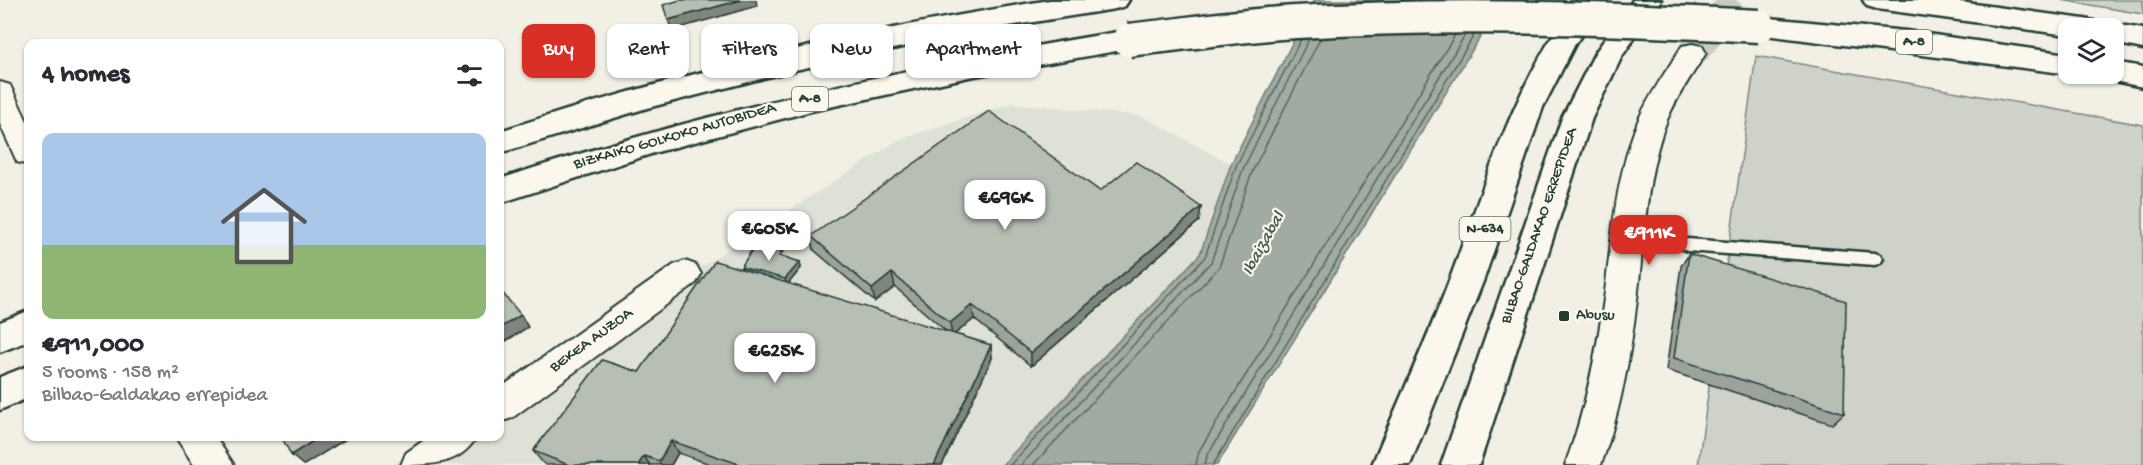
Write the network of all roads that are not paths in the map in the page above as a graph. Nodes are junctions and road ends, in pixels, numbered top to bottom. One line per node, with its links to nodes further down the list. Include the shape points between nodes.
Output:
1 (1115, 0): 13 (highway, via 987,19 823,52 689,85)
2 (1592, 0): 28 (highway, N-634, via 1562,41 1528,107 1467,279)
3 (1647, 0): 29 (highway, BILBAO-GALDAKAO ERREPIDEA / N-634, via 1609,53 1577,118)
4 (1877, 0): 5 (highway, A-8)
5 (2058, 24)
6 (2124, 35): 7 (highway)
7 (2143, 39)
8 (1692, 53): 30 (street, via 1653,120 1641,164 1611,365 1597,431)
9 (2058, 63): 15 (highway, BIZKAIKO GOLKOKO AUTOBIDEA / A-8, bridge, via 1759,26 1618,18 1402,17 1294,22 1129,40 999,60 822,96 699,128)
10 (2124, 74): 11 (highway)
11 (2143, 77)
12 (0, 92): 14 (street)
13 (504, 141)
14 (24, 145)
15 (504, 190)
16 (1687, 245): 17 (lane)
17 (1875, 259)
18 (685, 274): 23 (street, BEKEA AUZOA)
19 (24, 328): 20 (highway)
20 (0, 337)
21 (24, 384): 22 (highway)
22 (0, 394)
23 (504, 404)
24 (197, 441): 26 (street)
25 (452, 441): 27 (street)
26 (216, 465)
27 (419, 465)
28 (1391, 465)
29 (1460, 465)
30 (1583, 465)

